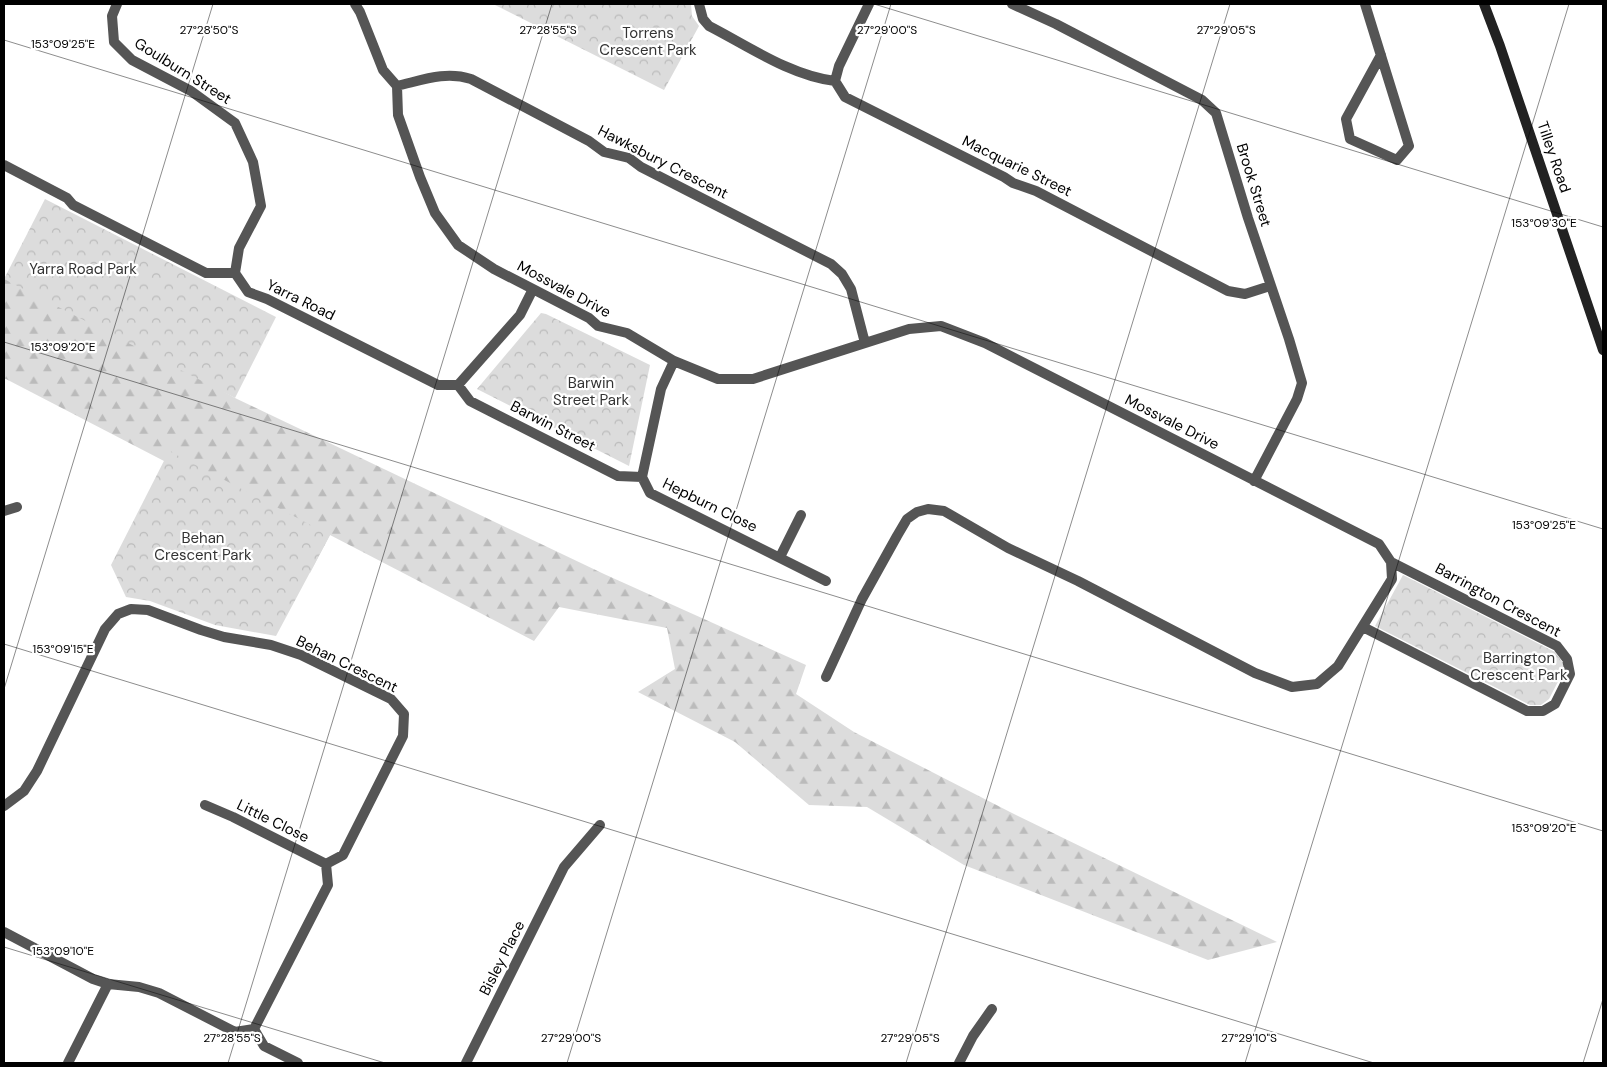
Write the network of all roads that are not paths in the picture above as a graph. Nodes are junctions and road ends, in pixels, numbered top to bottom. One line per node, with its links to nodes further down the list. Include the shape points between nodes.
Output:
1 (117, 4): 12 (street, Goulburn Street, via 112,16 114,42 132,60 191,91 235,123 253,162 262,206 239,248)
2 (355, 4): 10 (street, via 383,70)
3 (699, 4): 9 (street, via 703,19 709,26 792,70)
4 (869, 4): 9 (street)
5 (1012, 4): 13 (street, Brook Street, via 1202,100 1216,113)
6 (1365, 4): 8 (street)
7 (1484, 4): 16 (main road, Tilley Road)
8 (1381, 55): 8 (street, via 1409,146 1397,160 1350,138 1346,118)
9 (835, 81): 13 (street, Macquarie Street, via 844,97 1013,183 1036,191 1228,291 1245,294)
10 (398, 86): 14 (street, Mossvale Drive, via 398,115 435,213 458,245); 15 (street, Hawksbury Crescent, via 442,75 458,75 471,80 589,141 604,152 629,158 831,264 851,288)
11 (4, 165): 12 (street, via 206,273)
12 (235, 273): 18 (street, Yarra Road, via 248,292 438,385)
13 (1270, 286): 20 (street, Brook Street, via 1302,383 1297,399)
14 (533, 289): 17 (street, Mossvale Drive, via 589,318 598,326 627,333); 18 (street, via 520,315)
15 (865, 343): 17 (street, Mossvale Drive, via 753,379 718,379); 20 (street, Mossvale Drive, via 909,329 941,326 985,343)
16 (1603, 350)
17 (674, 361): 19 (street, Hepburn Close, via 661,389)
18 (458, 386): 19 (street, Barwin Street, via 470,402 618,476)
19 (642, 477): 24 (street, Hepburn Close, via 650,492)
20 (1254, 480): 25 (street, Mossvale Drive, via 1379,544)
21 (17, 507): 22 (street)
22 (4, 511)
23 (801, 515): 24 (street)
24 (780, 557): 26 (street, Hepburn Close)
25 (1391, 562): 27 (street, via 1392,579); 27 (street, Barrington Crescent, via 1557,646 1568,659 1570,674 1555,704 1543,711 1527,711)
26 (826, 581)
27 (1363, 626): 28 (street, via 1338,666 1317,684 1292,688 1255,673 1008,548 944,511 928,509 907,519 862,599)
28 (826, 677)
29 (205, 805): 32 (street, Little Close)
30 (4, 806): 32 (street, Behan Crescent, via 24,791 37,771 105,630 118,614 131,608 148,610 224,637 271,645 301,655 391,699 404,714 403,736 343,855)
31 (600, 825): 39 (street, Bisley Place, via 564,867)
32 (326, 864): 36 (street, via 328,885)
33 (4, 932): 34 (street)
34 (108, 984): 36 (street, via 159,993 236,1032); 37 (street)
35 (992, 1009): 40 (street)
36 (254, 1029): 38 (street, via 264,1046)
37 (68, 1063)
38 (298, 1063)
39 (466, 1063)
40 (959, 1063)

